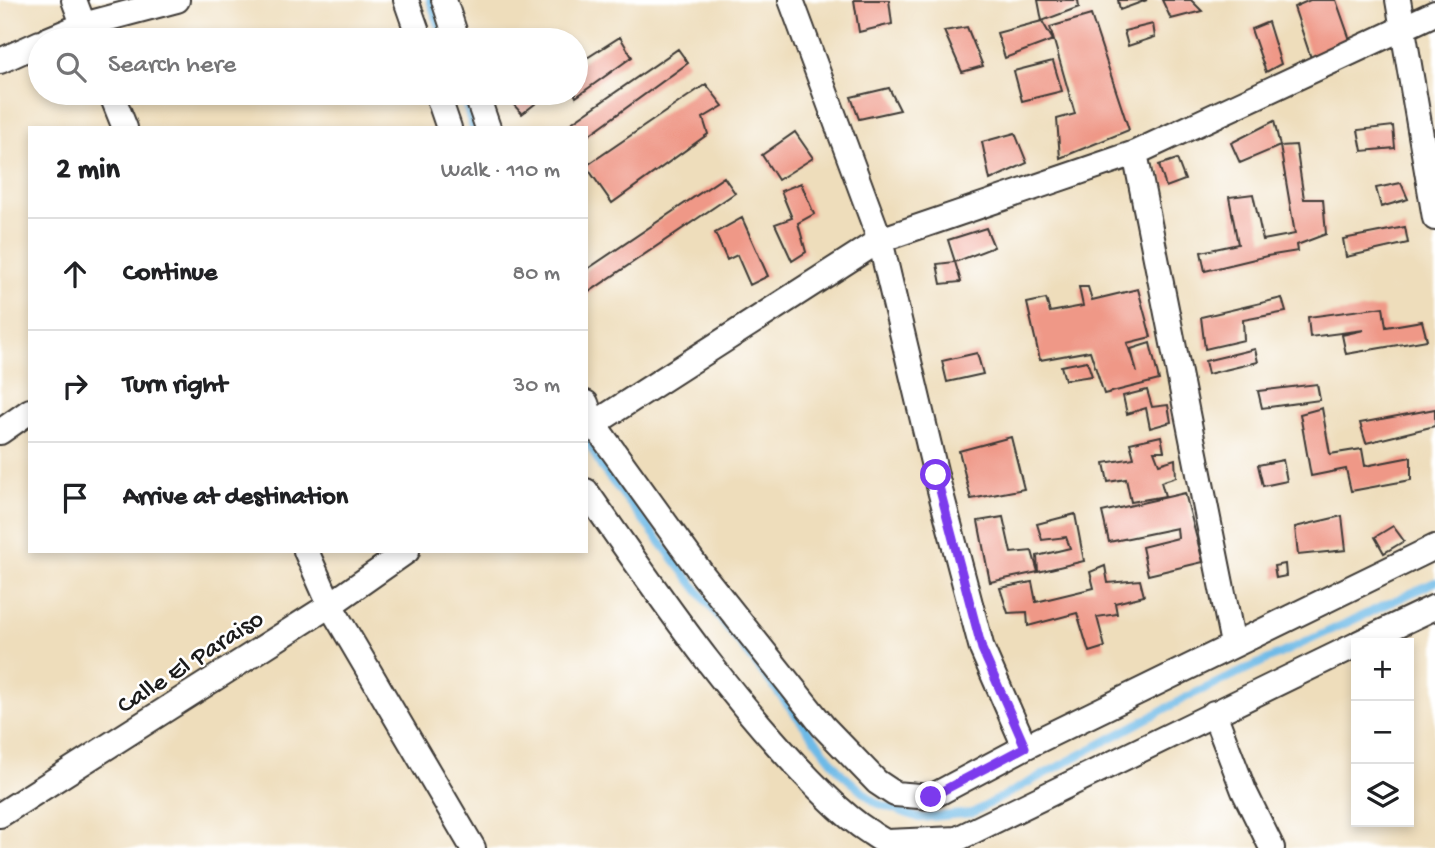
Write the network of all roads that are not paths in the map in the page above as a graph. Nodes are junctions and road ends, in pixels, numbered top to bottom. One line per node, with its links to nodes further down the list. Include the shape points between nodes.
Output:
1 (74, 0): 8 (street)
2 (177, 0): 9 (street)
3 (406, 0): 10 (street)
4 (443, 0): 11 (street)
5 (791, 0): 23 (street)
6 (1398, 0): 12 (street)
7 (1435, 13): 12 (street)
8 (84, 28)
9 (97, 28)
10 (416, 28)
11 (453, 28)
12 (1403, 30): 21 (street); 22 (street)
13 (28, 48): 14 (street)
14 (0, 61)
15 (116, 105): 18 (street)
16 (441, 105): 19 (street)
17 (480, 105): 20 (street)
18 (124, 126)
19 (448, 126)
20 (487, 126)
21 (1135, 153): 23 (street); 34 (street)
22 (1435, 218)
23 (880, 240): 25 (street); 37 (street, via 982,649)
24 (28, 412): 26 (street)
25 (589, 418): 37 (street, via 702,574 822,726 877,782 895,794 931,797)
26 (0, 432)
27 (588, 494): 40 (street, via 671,614 752,715 827,797)
28 (1435, 547): 34 (street)
29 (307, 553): 31 (street)
30 (404, 553): 31 (street, Calle El Paraiso)
31 (330, 605): 38 (street, Calle El Paraiso); 41 (street)
32 (1435, 607): 33 (street)
33 (1370, 638)
34 (1233, 644): 37 (street)
35 (1351, 647): 36 (street)
36 (1213, 713): 39 (street); 42 (street)
37 (1025, 747)
38 (0, 815)
39 (950, 844): 40 (street)
40 (890, 845)
41 (473, 848)
42 (1272, 848)

